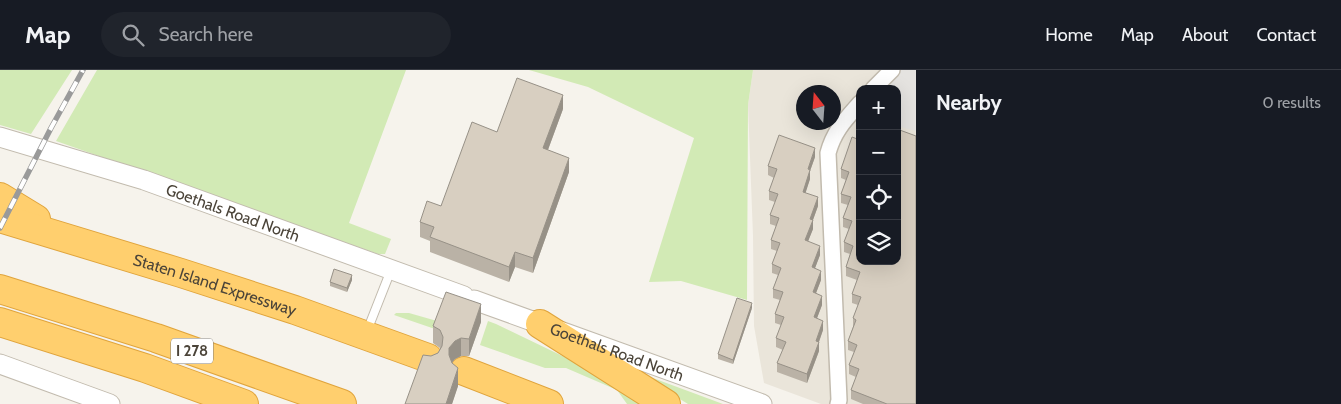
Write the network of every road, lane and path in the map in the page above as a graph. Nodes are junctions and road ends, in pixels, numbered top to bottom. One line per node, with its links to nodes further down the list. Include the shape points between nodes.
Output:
1 (892, 70): 2 (street)
2 (877, 85)
3 (856, 107): 22 (street, via 831,139 828,153)
4 (0, 137): 8 (street, Goethals Road North, via 144,180)
5 (0, 196): 7 (highway)
6 (0, 218): 7 (highway, Staten Island Expressway)
7 (64, 237): 12 (highway, Staten Island Expressway, via 295,310)
8 (391, 270): 11 (street, Goethals Road North); 12 (lane)
9 (0, 289): 18 (highway, I 278, via 190,350)
10 (0, 322): 17 (highway, via 145,368)
11 (540, 324): 20 (highway); 21 (street, Goethals Road North)
12 (366, 336): 13 (highway, Staten Island Expressway)
13 (428, 358)
14 (0, 364): 16 (street)
15 (464, 371): 19 (highway)
16 (110, 404)
17 (244, 404)
18 (342, 404)
19 (549, 404)
20 (666, 404)
21 (762, 404)
22 (838, 404)

